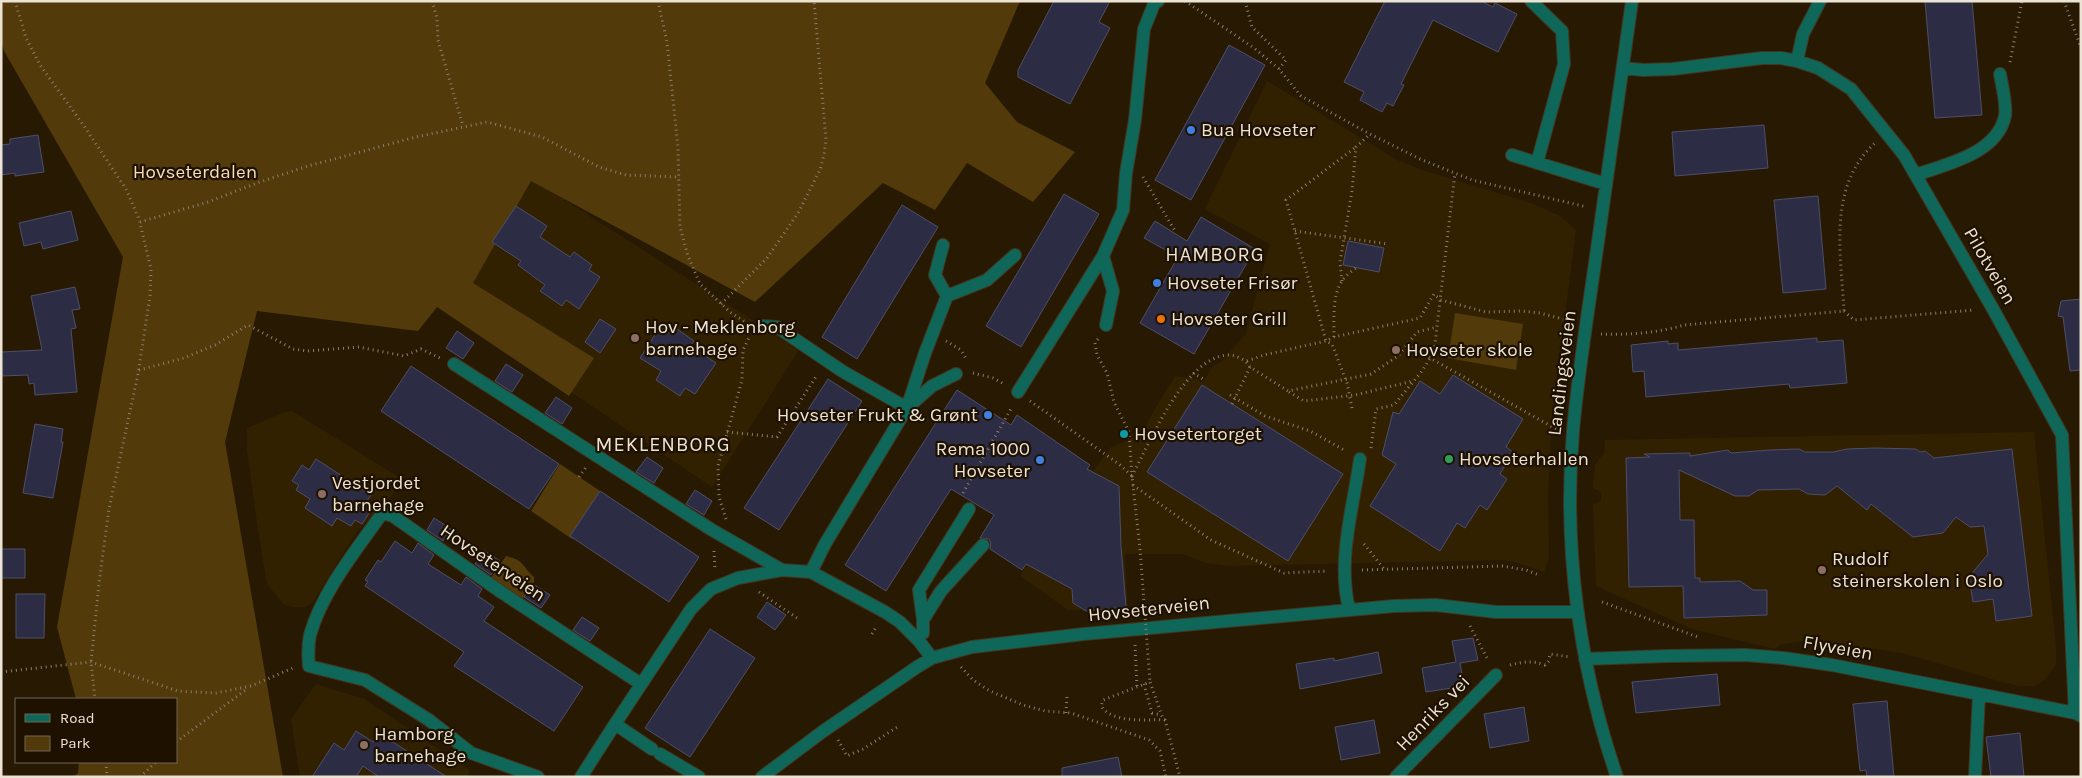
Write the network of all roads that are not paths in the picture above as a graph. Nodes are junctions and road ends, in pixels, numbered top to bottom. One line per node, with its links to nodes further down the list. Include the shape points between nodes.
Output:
1 (1158, 1): 14 (street, via 1144,29 1123,210)
2 (1531, 1): 9 (street, via 1562,31 1564,64)
3 (1632, 1): 6 (street, Landingsveien)
4 (1820, 1): 5 (street, via 1803,34)
5 (1797, 61): 6 (street, Pilotveien, via 1762,58 1673,69); 10 (street, Pilotveien, via 1818,68 1852,89)
6 (1623, 68): 11 (street, Landingsveien)
7 (2000, 74): 10 (street, via 2005,115 1992,139 1977,151)
8 (1512, 155): 9 (street)
9 (1537, 163): 11 (street)
10 (1916, 175): 36 (street, Pilotveien, via 2062,435)
11 (1606, 184): 28 (street, Landingsveien, via 1573,431 1571,515)
12 (943, 245): 15 (street, via 935,275)
13 (1015, 255): 15 (street, via 987,280)
14 (1103, 256): 16 (street, via 1113,290); 20 (street)
15 (947, 296): 21 (street)
16 (1106, 325)
17 (762, 326): 21 (street, via 777,327)
18 (454, 364): 25 (street, via 712,530)
19 (956, 374): 21 (street, via 932,386)
20 (1018, 392)
21 (907, 408): 26 (street)
22 (1360, 458): 27 (street, via 1344,549 1345,594)
23 (969, 509): 29 (street, via 919,590)
24 (983, 545): 29 (street, via 941,591)
25 (782, 570): 26 (street); 34 (street, via 738,578 711,589 691,609)
26 (811, 572): 30 (street, via 885,612)
27 (1349, 609): 28 (street, Hovseterveien, via 1426,605 1496,612); 31 (street, Hovseterveien, via 972,647)
28 (1578, 612): 32 (street, Landingsveien)
29 (923, 620): 30 (street, via 923,633)
30 (915, 637): 31 (street)
31 (932, 658): 41 (street, Hovseterveien, via 830,726)
32 (1585, 659): 35 (street, Flyveien, via 1783,658 1832,664); 43 (street, Landingsveien, via 1602,732)
33 (1496, 675): 42 (street, Henriks vei)
34 (641, 684): 37 (street); 38 (street, Hovseterveien, via 392,516 381,515 342,571 315,620 310,636 308,666 365,680 429,720 471,753)
35 (1979, 694): 36 (street, Flyveien); 44 (street)
36 (2078, 714)
37 (615, 724): 39 (street); 40 (street)
38 (538, 777)
39 (582, 777)
40 (699, 777)
41 (762, 777)
42 (1396, 777)
43 (1617, 777)
44 (1975, 777)

